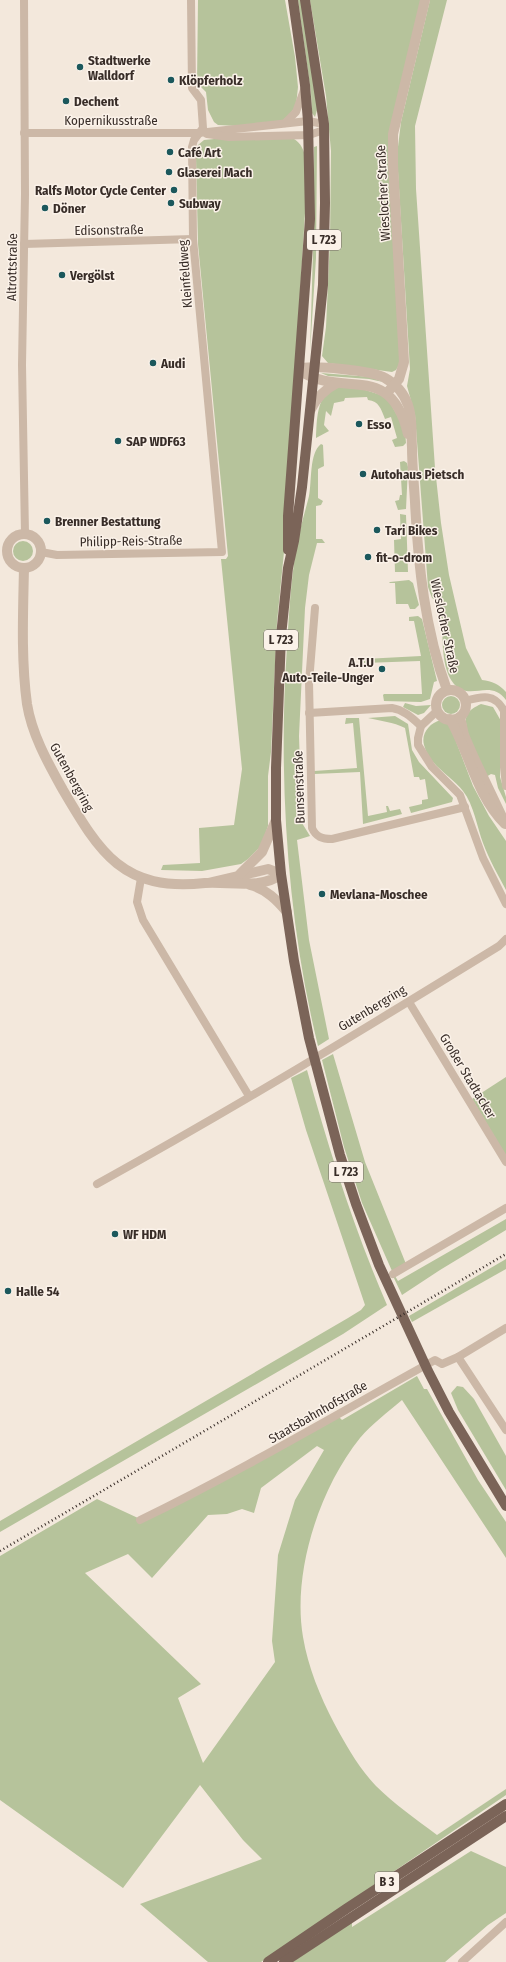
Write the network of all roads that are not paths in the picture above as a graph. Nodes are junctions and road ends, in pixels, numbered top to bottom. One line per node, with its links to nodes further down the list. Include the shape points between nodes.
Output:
1 (24, 0): 10 (street, Altrottstraße)
2 (191, 0): 11 (street, Kleinfeldweg, via 192,88 202,105 203,128)
3 (293, 0): 6 (main road, L 723)
4 (305, 0): 9 (main road, L 723)
5 (425, 0): 19 (street, Wieslocher Straße, via 393,134 404,355 403,372)
6 (305, 85): 7 (main road, L 723); 8 (street, via 296,112)
7 (308, 121): 8 (street, Kopernikusstraße); 9 (street, Kopernikusstraße); 12 (main road, L 723)
8 (285, 123): 11 (street, Kopernikusstraße)
9 (324, 127): 12 (street, Kopernikusstraße); 15 (main road, L 723, via 323,285)
10 (24, 133): 11 (street, Kopernikusstraße); 14 (street, Altrottstraße)
11 (198, 133): 12 (street, Kopernikusstraße, via 229,137); 13 (street, Kleinfeldweg, via 192,147)
12 (309, 136): 16 (main road, L 723, via 310,220)
13 (193, 239): 14 (street, Edisonstraße); 26 (street, Kleinfeldweg)
14 (24, 244): 23 (street, Altrottstraße, via 22,388)
15 (314, 366): 16 (street, Wieslocher Straße); 17 (main road, L 723); 19 (street, Wieslocher Straße, via 371,373 384,377)
16 (299, 370): 17 (street); 28 (main road, L 723, via 288,516)
17 (313, 378): 18 (street); 21 (main road, L 723)
18 (337, 382): 20 (street, via 375,387); 21 (street, via 322,393)
19 (394, 385): 20 (street, Wieslocher Straße); 22 (street, Wieslocher Straße, via 408,406 412,422)
20 (387, 393): 22 (street, Wieslocher Straße, via 395,401 402,415)
21 (309, 414): 28 (main road, L 723, via 298,514)
22 (412, 447): 30 (street, Wieslocher Straße, via 420,576 428,620)
23 (25, 534): 24 (street); 25 (street, via 37,540)
24 (4, 542): 27 (street, via 8,560)
25 (41, 552): 26 (street, Philipp-Reis-Straße, via 57,555); 27 (street, via 40,558 33,565)
26 (222, 552)
27 (24, 568): 41 (street, Gutenbergring, via 24,665 27,705 39,743 58,782 100,849 120,866)
28 (288, 568): 38 (main road, L 723, via 276,723)
29 (315, 608): 33 (street, Bunsenstraße, via 309,675)
30 (447, 690): 31 (street, via 457,691); 32 (street, via 437,698)
31 (465, 700): 34 (street, via 464,711); 36 (street, via 494,698 504,710)
32 (437, 711): 34 (street, via 440,715); 35 (street)
33 (309, 712): 35 (street, via 392,708 399,709); 37 (street, Bunsenstraße, via 312,828 318,837 332,839)
34 (455, 718): 39 (street)
35 (421, 726): 37 (street, via 418,738 421,752 460,795)
36 (506, 786)
37 (465, 807): 43 (street, via 480,851)
38 (276, 820): 40 (main road, L 723); 42 (street, via 262,852)
39 (506, 825)
40 (281, 874): 42 (street, Gutenbergring, via 269,881); 44 (main road, L 723)
41 (141, 878): 42 (street, Gutenbergring, via 173,884); 47 (street, via 137,902 143,920)
42 (242, 879): 44 (street, via 267,892)
43 (506, 904)
44 (287, 912): 55 (main road, L 723, via 309,1038 356,1204 379,1265 411,1336 446,1405)
45 (506, 938): 46 (street, Gutenbergring, via 499,946)
46 (409, 1002): 47 (street, Gutenbergring); 48 (street, Großer Stadtacker)
47 (249, 1096): 49 (street, Gutenbergring)
48 (506, 1162)
49 (97, 1184)
50 (506, 1208): 51 (street)
51 (393, 1274)
52 (506, 1328): 53 (street, Staatsbahnhofstraße)
53 (458, 1357): 54 (street); 56 (street, Staatsbahnhofstraße, via 442,1364 435,1360 252,1463)
54 (506, 1430)
55 (506, 1506)
56 (140, 1520)
57 (506, 1804): 62 (main road, B 3)
58 (506, 1816): 60 (main road, B 3)
59 (506, 1823): 60 (main road)
60 (477, 1834): 63 (main road, B 3)
61 (506, 1922): 64 (street)
62 (268, 1962)
63 (284, 1962)
64 (462, 1962)

